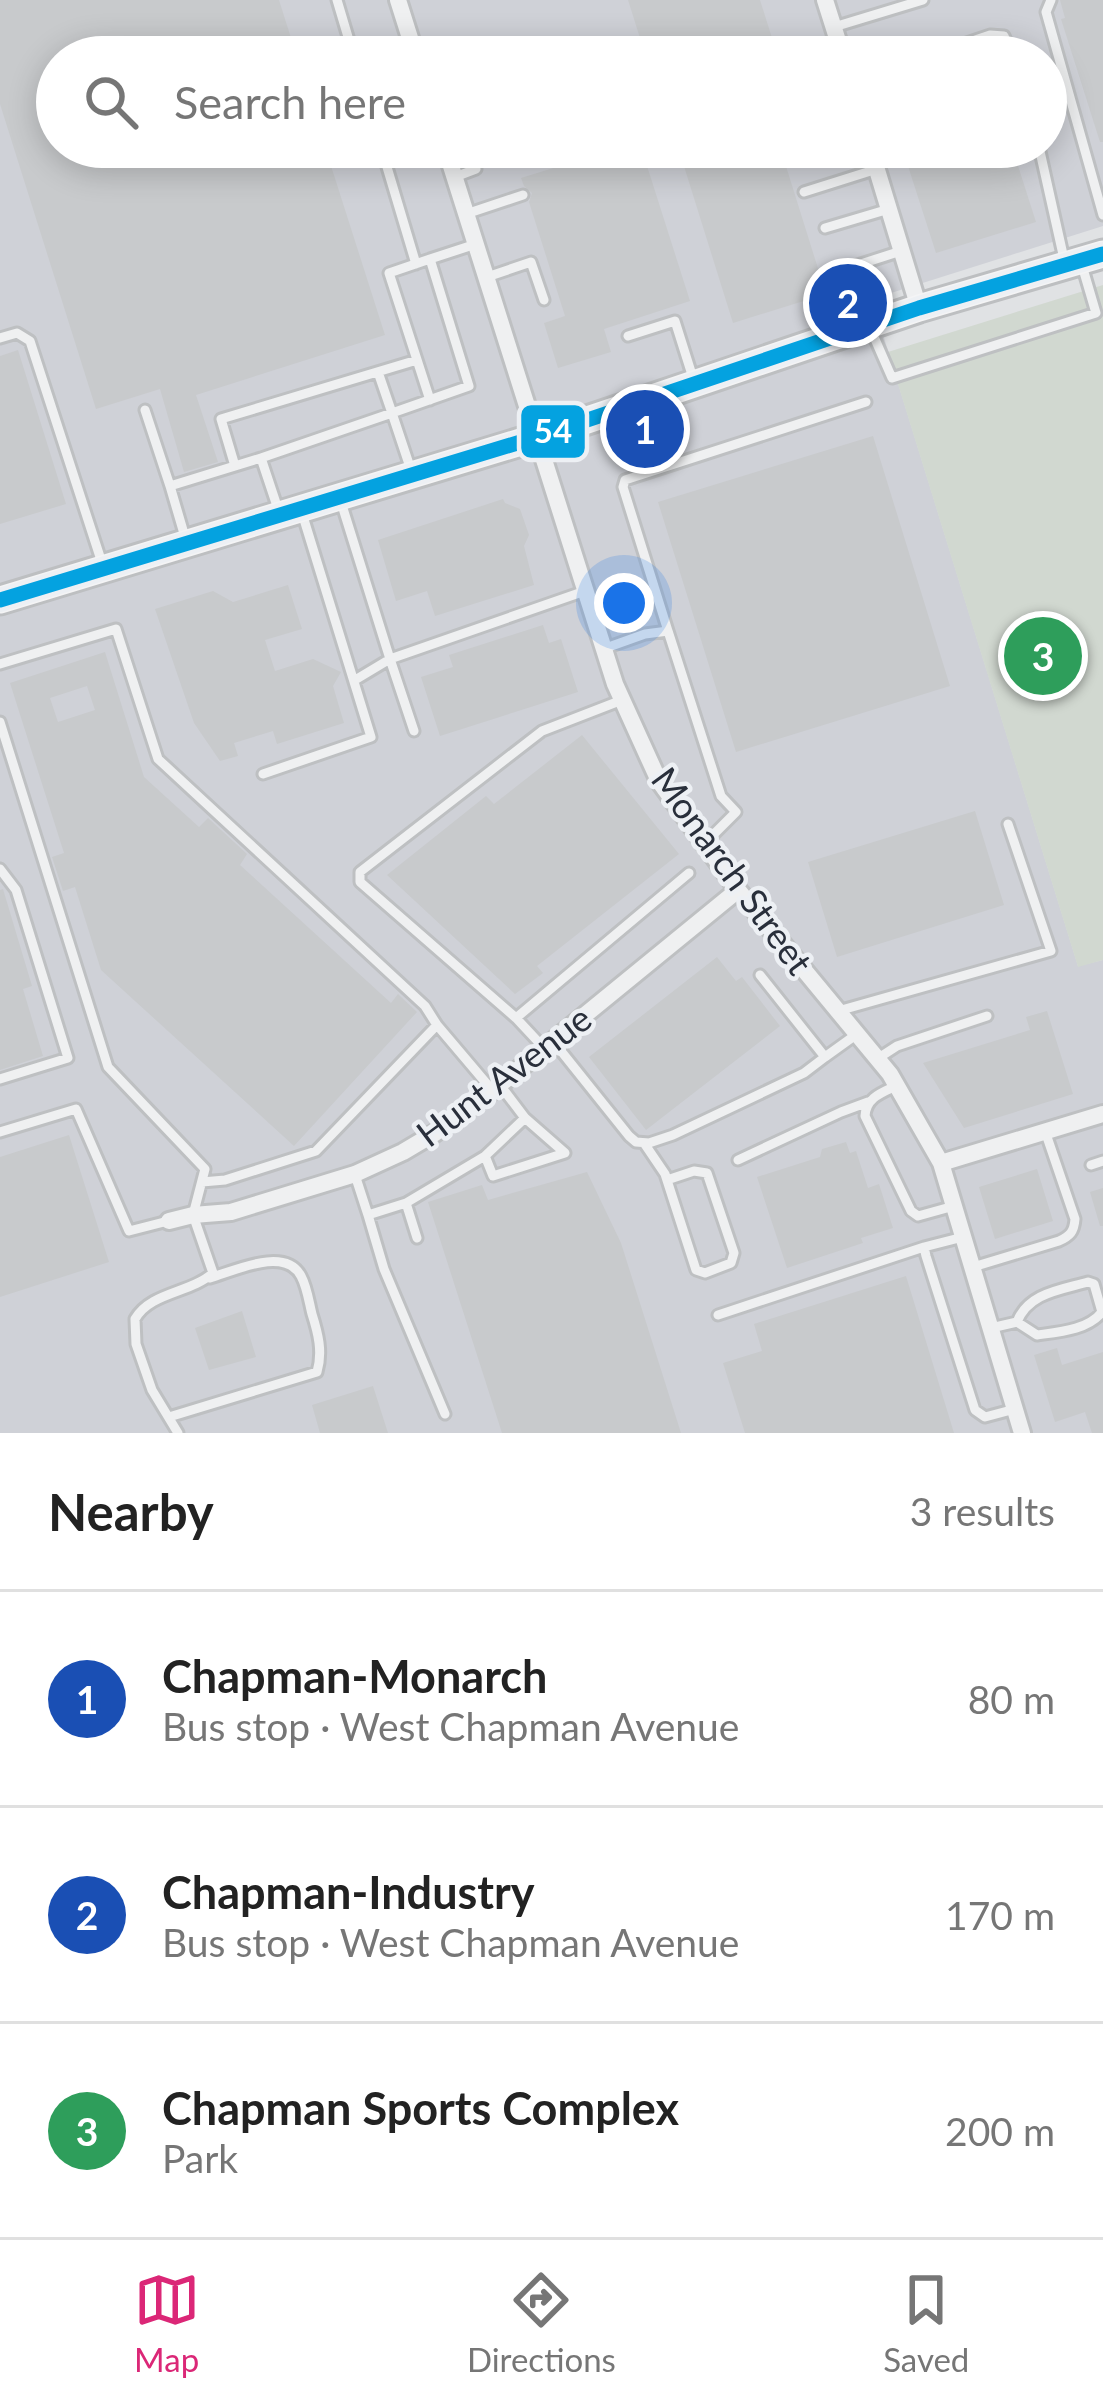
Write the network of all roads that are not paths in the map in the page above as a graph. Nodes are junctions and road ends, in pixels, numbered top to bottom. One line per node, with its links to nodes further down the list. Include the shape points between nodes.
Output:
1 (337, 0): 7 (lane)
2 (398, 0): 8 (street)
3 (826, 0): 6 (street)
4 (922, 0): 6 (lane)
5 (1052, 0): 10 (lane, via 1046,12)
6 (834, 27): 9 (street)
7 (348, 36)
8 (409, 36)
9 (837, 36)
10 (1053, 36)
11 (1067, 87): 22 (lane)
12 (387, 168): 28 (lane)
13 (452, 168): 17 (street, Monarch Street)
14 (1047, 168): 27 (lane)
15 (877, 169): 18 (lane); 20 (street)
16 (476, 170): 17 (lane)
17 (455, 177): 21 (street, Monarch Street)
18 (804, 192)
19 (523, 195): 21 (lane)
20 (889, 209): 23 (lane); 25 (street)
21 (466, 214): 24 (street, Monarch Street)
22 (1103, 215)
23 (825, 228)
24 (476, 244): 26 (lane); 30 (street, Monarch Street)
25 (902, 251): 29 (lane); 32 (street)
26 (430, 259): 28 (lane); 39 (lane, via 469,386)
27 (1083, 260): 32 (main road); 33 (lane, via 1096,313 892,378)
28 (416, 264): 36 (lane, via 389,273)
29 (839, 271)
30 (487, 277): 31 (lane, via 531,262); 43 (street, Monarch Street)
31 (544, 300)
32 (919, 308): 33 (main road)
33 (868, 325): 38 (main road)
34 (628, 336): 38 (lane, via 675,321)
35 (0, 338): 51 (lane, via 16,333 30,341)
36 (417, 360): 37 (lane); 39 (lane)
37 (378, 372): 42 (lane); 45 (lane, via 221,419)
38 (695, 384): 43 (main road)
39 (430, 400): 42 (lane)
40 (866, 402): 54 (lane, via 625,480)
41 (146, 410): 47 (lane)
42 (392, 413): 44 (lane); 46 (lane)
43 (537, 436): 46 (main road); 52 (street, Monarch Street)
44 (261, 458): 45 (lane); 49 (lane)
45 (235, 466): 47 (lane)
46 (412, 474): 48 (main road)
47 (170, 486): 50 (lane)
48 (339, 496): 49 (main road); 56 (lane)
49 (290, 511): 50 (main road); 58 (lane)
50 (187, 542): 51 (main road)
51 (104, 568): 53 (main road)
52 (585, 591): 55 (street, Monarch Street); 56 (lane)
53 (0, 600)
54 (668, 631): 55 (lane); 64 (lane, via 721,796 736,812)
55 (603, 649): 59 (street, Monarch Street)
56 (390, 659): 58 (lane); 61 (lane)
57 (0, 664): 72 (lane, via 116,628 158,759)
58 (355, 680): 62 (lane, via 371,737)
59 (622, 700): 64 (street, Monarch Street, via 659,781); 71 (lane, via 542,731 360,872 360,882)
60 (0, 722): 93 (lane, via 108,1067 206,1169)
61 (414, 730)
62 (263, 774)
63 (1008, 824): 69 (lane, via 1051,951)
64 (705, 844): 67 (street, Monarch Street)
65 (0, 872): 77 (lane, via 16,890 68,1058)
66 (688, 873): 71 (lane)
67 (738, 890): 69 (street, Monarch Street); 74 (street, Hunt Avenue)
68 (760, 975): 75 (lane)
69 (838, 1011): 73 (street, Monarch Street)
70 (987, 1016): 76 (lane)
71 (516, 1018): 74 (lane)
72 (437, 1025): 79 (lane); 93 (lane, via 316,1150)
73 (857, 1034): 75 (lane); 76 (street, Monarch Street)
74 (548, 1045): 79 (street, Hunt Avenue); 85 (lane)
75 (825, 1057): 85 (lane)
76 (877, 1059): 78 (street, Monarch Street)
77 (0, 1079)
78 (896, 1086): 80 (lane); 89 (street, Monarch Street)
79 (496, 1088): 82 (lane); 91 (street, Hunt Avenue, via 435,1133)
80 (868, 1102): 87 (lane); 95 (lane, via 865,1117 911,1210 918,1216)
81 (1103, 1114): 83 (street)
82 (525, 1118): 86 (lane); 86 (lane, via 566,1154 493,1176)
83 (1045, 1131): 89 (street); 102 (lane, via 1074,1230)
84 (0, 1132): 98 (lane, via 76,1109 129,1231)
85 (644, 1143): 92 (lane)
86 (485, 1156): 94 (lane)
87 (738, 1160)
88 (1103, 1161): 90 (lane)
89 (941, 1163): 95 (street, Monarch Street)
90 (1091, 1165)
91 (355, 1174): 96 (street, Hunt Avenue, via 231,1212); 97 (lane)
92 (667, 1180): 92 (lane, via 696,1270 731,1263 707,1174)
93 (202, 1181): 96 (lane)
94 (406, 1203): 97 (lane); 100 (lane)
95 (955, 1206): 99 (street, Monarch Street)
96 (193, 1215): 98 (street, Hunt Avenue); 103 (lane)
97 (368, 1215): 108 (lane)
98 (170, 1221)
99 (964, 1237): 101 (lane); 102 (street, Monarch Street)
100 (417, 1238)
101 (924, 1247): 104 (lane); 107 (lane, via 975,1410 985,1418)
102 (973, 1267): 106 (street, Monarch Street)
103 (210, 1278): 109 (lane, via 146,1304 135,1319 152,1390); 109 (lane, via 291,1264 318,1334 317,1372)
104 (718, 1316)
105 (1017, 1322): 105 (lane, via 1037,1335 1095,1322 1102,1312 1094,1284 1034,1299); 106 (lane)
106 (991, 1328): 107 (street, Monarch Street)
107 (1015, 1409): 111 (street, Monarch Street)
108 (445, 1414)
109 (169, 1417): 110 (lane)
110 (178, 1433)
111 (1022, 1433)

